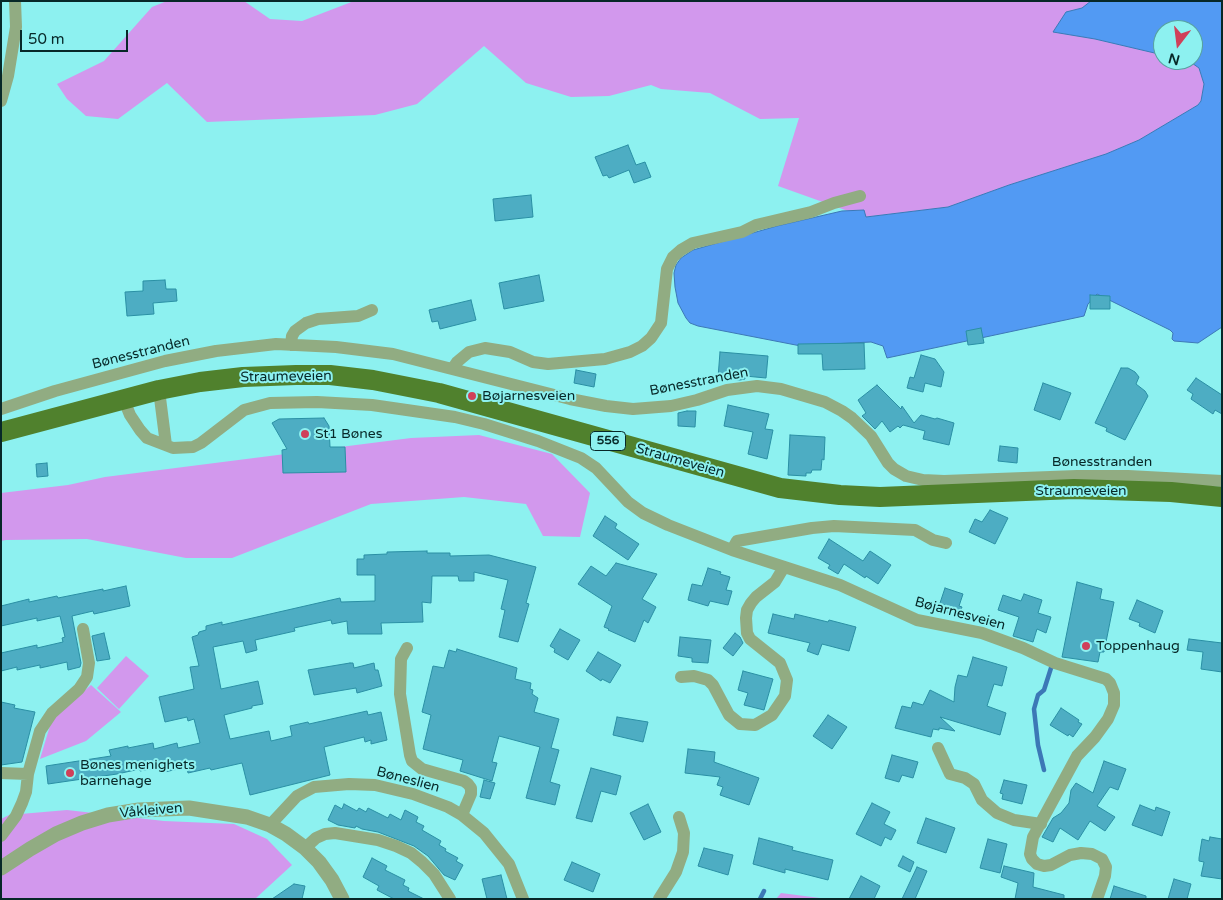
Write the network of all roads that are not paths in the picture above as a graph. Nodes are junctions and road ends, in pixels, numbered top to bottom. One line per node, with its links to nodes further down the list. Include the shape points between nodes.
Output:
1 (15, 1): 2 (street, via 16,27)
2 (1, 101)
3 (860, 196): 6 (street, via 756,225 742,232 693,243 680,250 667,269 661,323 651,338 630,352 605,360 553,364 533,362 510,352 485,348 469,352)
4 (372, 310): 5 (street, via 358,316 306,322 295,331)
5 (291, 345): 6 (street, Bønesstranden, via 393,354); 9 (street, Bønesstranden, via 216,351 165,361)
6 (453, 368): 12 (street, Bønesstranden, via 570,399 634,409 671,406 727,390 757,386 796,392 825,402 852,418 871,436 894,470 923,480 1128,476)
7 (158, 390): 8 (main road, Straumeveien / 556); 11 (street); 13 (main road, Straumeveien / 556, via 243,377 330,375 373,380 439,393 780,488 840,495 909,496 1074,489)
8 (124, 400): 10 (main road, Straumeveien / 556); 11 (street, Bøjarnesveien, via 147,438)
9 (1, 409)
10 (1, 432)
11 (166, 445): 15 (street, Bøjarnesveien, via 193,447 244,410 270,403 372,405 455,418 572,454 596,468 643,513)
12 (1222, 481)
13 (1222, 497)
14 (946, 543): 15 (street, via 916,530 834,526 737,541)
15 (732, 550): 16 (street, Bøjarnesveien)
16 (784, 568): 19 (street, via 775,582 756,596 746,618 750,639 780,664 787,680 785,696 772,715 755,725 740,724 729,715 708,680 694,676); 25 (street, Bøjarnesveien, via 840,586 917,620 982,633 1055,663 1106,679 1114,693 1114,705 1108,719 1077,756)
17 (83, 629): 22 (street, via 89,663 87,677 47,719 40,731)
18 (407, 648): 23 (street, Bøneslien, via 401,659 400,694 410,755 422,769 468,784 471,794)
19 (681, 678)
20 (938, 748): 25 (street, via 950,774 974,784 982,800 996,813 1014,820)
21 (1, 773): 22 (street)
22 (28, 774): 27 (street, via 26,792 16,816)
23 (462, 815): 26 (street, Bøneslien, via 431,800 375,785 324,785 297,796); 32 (street, Bøneslien, via 502,854 516,878)
24 (679, 817): 33 (street, via 684,833 683,852 676,872)
25 (1041, 824): 34 (street, Bøjarnesveien, via 1033,836 1032,859 1044,866 1081,853 1102,859 1106,867 1105,876)
26 (270, 825): 28 (street, Våkleiven); 29 (street, Våkleiven, via 247,817 189,808 139,810 82,823 56,834)
27 (1, 836)
28 (305, 848): 30 (street, Våkleiven, via 319,862); 31 (street, via 316,838 335,833 396,846 422,862)
29 (1, 868)
30 (342, 899)
31 (450, 899)
32 (523, 899)
33 (659, 899)
34 (1097, 899)

